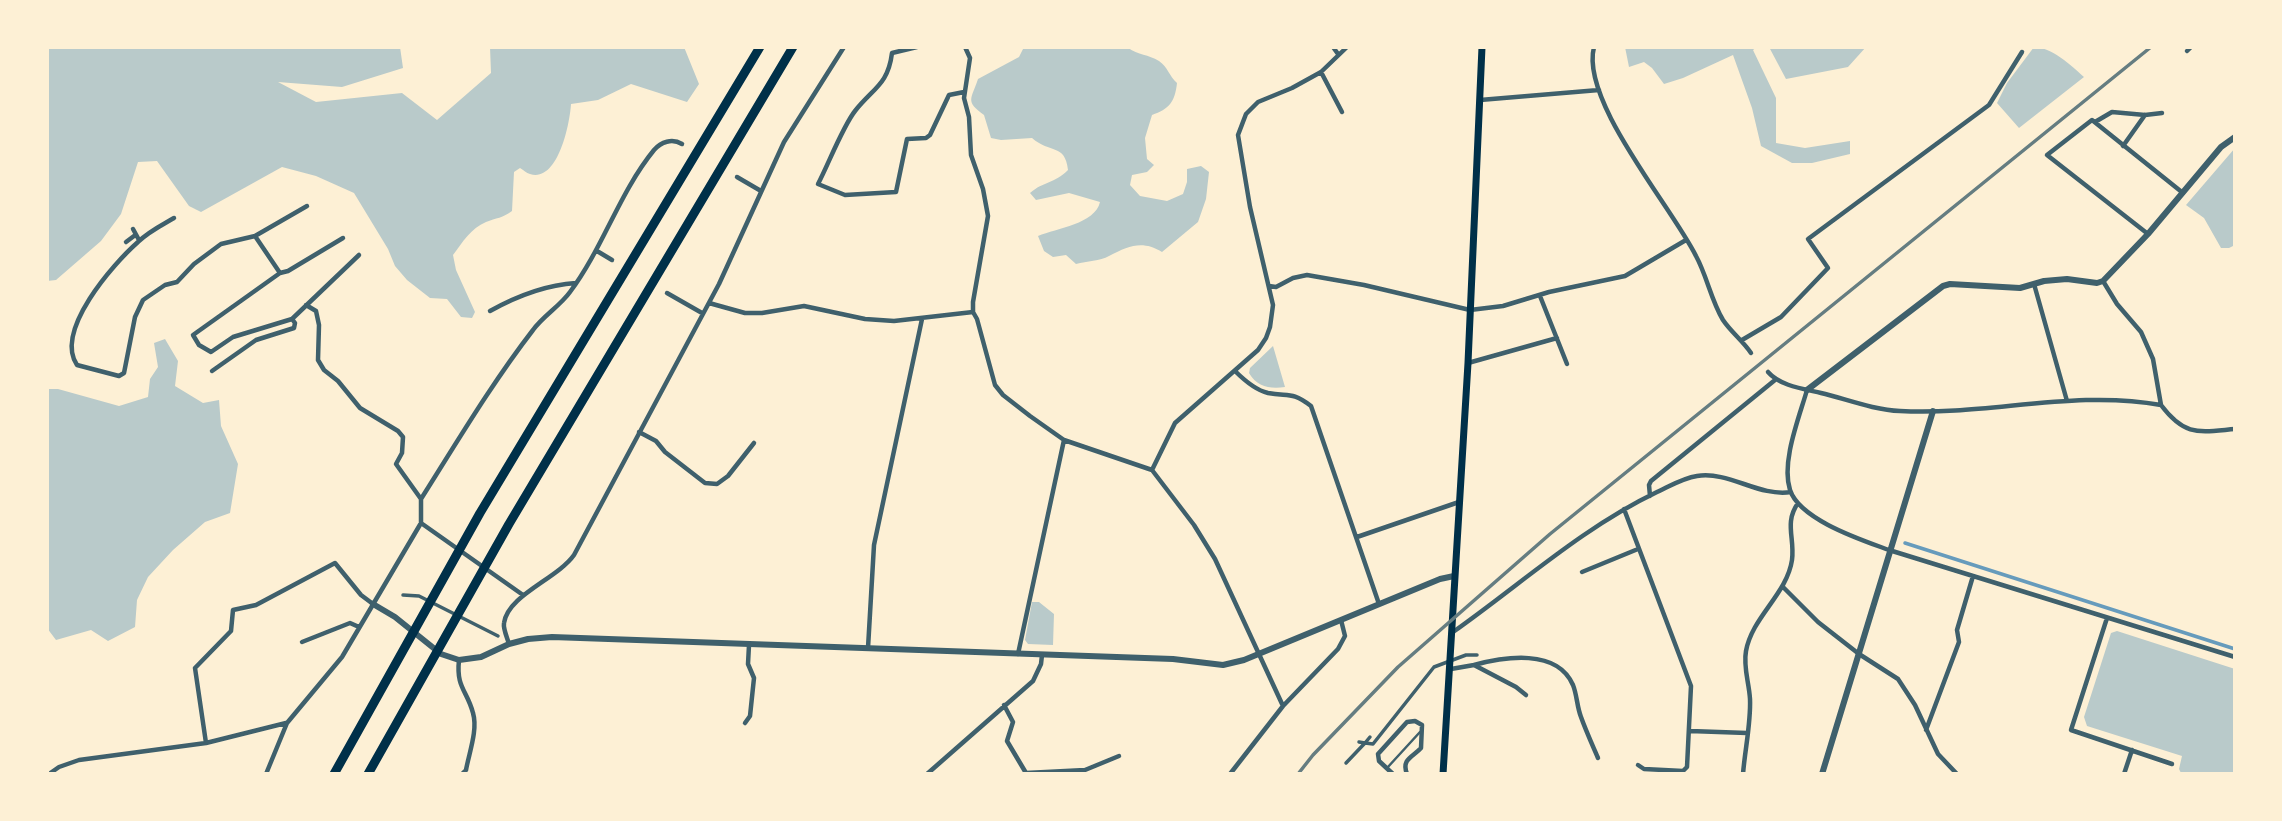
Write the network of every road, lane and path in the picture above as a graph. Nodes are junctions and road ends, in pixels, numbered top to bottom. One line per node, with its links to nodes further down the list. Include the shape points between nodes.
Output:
1 (760, 47): 128 (highway, via 480,513)
2 (793, 47): 129 (highway, via 509,524)
3 (844, 47): 24 (street, via 784,142)
4 (917, 47): 14 (street, via 892,53 888,74 854,112 818,184 845,195 896,192 907,139 930,135 949,94)
5 (965, 47): 14 (street, via 970,58)
6 (1333, 47): 11 (street)
7 (1347, 47): 11 (street)
8 (1482, 47): 15 (main road)
9 (1594, 47): 13 (street, via 1591,64)
10 (2022, 52): 53 (street, via 1989,105 1808,239 1828,268 1782,317)
11 (1338, 54): 12 (street)
12 (1321, 72): 16 (street); 41 (street, via 1258,102 1246,114 1238,135)
13 (1599, 90): 15 (street); 32 (street, via 1626,146)
14 (965, 92): 48 (street, via 971,155 988,216)
15 (1480, 100): 46 (main road)
16 (1342, 112)
17 (2162, 113): 18 (street)
18 (2146, 115): 19 (street, via 2112,112); 22 (street)
19 (2095, 122): 22 (street); 28 (street, via 2048,155)
20 (2235, 137): 25 (street)
21 (682, 144): 34 (street, via 664,142 656,149 624,195)
22 (2123, 146): 25 (street)
23 (737, 177): 24 (street)
24 (761, 191): 44 (street)
25 (2183, 192): 28 (street)
26 (307, 206): 29 (street)
27 (174, 218): 31 (street)
28 (2148, 234): 38 (street)
29 (255, 236): 31 (street, via 221,244 177,282 143,300 124,373 119,376 77,365 72,346 87,300); 37 (street)
30 (343, 238): 37 (street)
31 (139, 240): 33 (street, via 133,233)
32 (1686, 240): 43 (street, via 1625,276); 53 (street, via 1722,319)
33 (126, 243)
34 (597, 251): 36 (street); 39 (street)
35 (359, 255): 45 (street)
36 (612, 260)
37 (280, 273): 50 (street, via 192,335 211,352 233,337)
38 (2103, 281): 40 (street, via 2067,279); 63 (street, via 2141,332 2153,359)
39 (576, 283): 47 (street, via 515,297); 72 (street, via 534,327)
40 (2034, 284): 61 (street, via 2021,288 1943,286); 62 (street)
41 (1269, 286): 46 (street, via 1307,275); 58 (street, via 1273,305 1266,338)
42 (667, 293): 49 (street)
43 (1540, 296): 46 (street); 52 (street)
44 (709, 303): 49 (street); 51 (street, via 746,313 804,306 865,319)
45 (306, 304): 50 (street); 72 (street, via 316,311 318,359 324,370 360,408 403,437 396,464)
46 (1470, 310): 55 (main road)
47 (490, 311)
48 (973, 312): 51 (street); 67 (street, via 995,384)
49 (702, 313): 66 (street)
50 (292, 319): 57 (street, via 296,326 291,330 243,346)
51 (922, 319): 96 (street, via 874,545)
52 (1557, 338): 55 (street); 56 (street)
53 (1742, 340): 54 (street)
54 (1751, 353)
55 (1468, 363): 73 (main road)
56 (1567, 364)
57 (212, 371)
58 (1235, 371): 69 (street, via 1175,423); 77 (street, via 1260,390 1292,394 1311,406)
59 (1768, 372): 60 (street)
60 (1775, 380): 61 (street); 71 (street, via 1651,481)
61 (1807, 390): 64 (street, via 1897,411); 70 (street, via 1789,460)
62 (2067, 401): 63 (street); 64 (street)
63 (2161, 405): 65 (street, via 2194,432)
64 (1934, 411): 79 (street)
65 (2235, 429)
66 (639, 432): 68 (street, via 705,483 717,484); 85 (street, via 574,555 561,571)
67 (1064, 440): 69 (street); 99 (street)
68 (754, 443)
69 (1152, 470): 97 (street, via 1215,559)
70 (1791, 492): 71 (street, via 1777,494 1713,475 1688,478); 74 (street)
71 (1650, 496): 75 (street)
72 (421, 499): 76 (street)
73 (1459, 502): 77 (street); 81 (main road)
74 (1798, 503): 79 (street, via 1828,525); 83 (street, via 1791,514 1792,560)
75 (1624, 509): 78 (street); 91 (street)
76 (421, 523): 85 (street); 86 (street)
77 (1357, 537): 87 (street)
78 (1638, 549): 80 (street); 115 (street, via 1691,686)
79 (1889, 550): 82 (street); 98 (street)
80 (1583, 572)
81 (1454, 576): 87 (street); 91 (main road)
82 (1973, 576): 88 (street); 114 (street, via 1957,630 1959,642)
83 (1783, 587): 98 (street); 116 (street, via 1761,617 1746,649)
84 (403, 595): 92 (street, via 419,596)
85 (524, 595): 94 (street, via 508,611 504,624)
86 (373, 604): 90 (street); 103 (street, via 441,654); 117 (street, via 335,563 266,600 233,610 231,631 195,668)
87 (1380, 604): 89 (street)
88 (2107, 618): 102 (street); 118 (street, via 2071,730)
89 (1341, 620): 97 (street); 110 (street, via 1343,643)
90 (359, 627): 93 (street, via 350,623); 111 (street, via 342,657)
91 (1452, 632): 105 (main road)
92 (498, 636)
93 (302, 642)
94 (509, 644): 95 (street, via 552,637); 103 (street, via 481,657)
95 (750, 645): 96 (street); 112 (street, via 748,664 754,678 750,716)
96 (867, 649): 99 (street)
97 (1258, 654): 100 (street, via 1223,665); 110 (street)
98 (1859, 654): 114 (street, via 1898,679); 136 (street)
99 (1018, 655): 100 (street)
100 (1042, 655): 109 (street, via 1033,681)
101 (1477, 655): 106 (street, via 1434,667)
102 (2235, 657)
103 (459, 660): 130 (street, via 459,684 474,724)
104 (1474, 665): 105 (street); 108 (street); 120 (street, via 1508,658 1536,659 1560,669 1573,685)
105 (1451, 669): 134 (main road)
106 (1425, 677): 107 (street); 121 (street, via 1373,744 1366,739)
107 (1431, 681)
108 (1526, 695)
109 (1004, 705): 119 (street, via 1013,722 1007,741 1026,773 1085,770); 131 (street)
110 (1283, 706): 132 (street)
111 (287, 723): 117 (street); 127 (street)
112 (745, 723)
113 (1422, 730): 122 (street, via 1421,748); 125 (lane); 125 (street, via 1420,722 1407,722 1378,754)
114 (1926, 730): 137 (street, via 1938,754)
115 (1690, 731): 116 (street); 124 (street, via 1683,771)
116 (1747, 733): 135 (street)
117 (206, 743): 126 (street, via 79,760)
118 (2132, 750): 123 (street); 138 (street)
119 (1119, 756)
120 (1598, 758)
121 (1346, 763)
122 (1405, 764): 125 (street); 133 (street)
123 (2172, 764)
124 (1638, 765)
125 (1390, 771)
126 (49, 774)
127 (265, 774)
128 (334, 774)
129 (368, 774)
130 (463, 774)
131 (927, 774)
132 (1230, 774)
133 (1407, 774)
134 (1443, 774)
135 (1742, 774)
136 (1822, 774)
137 (1957, 774)
138 (2124, 774)

